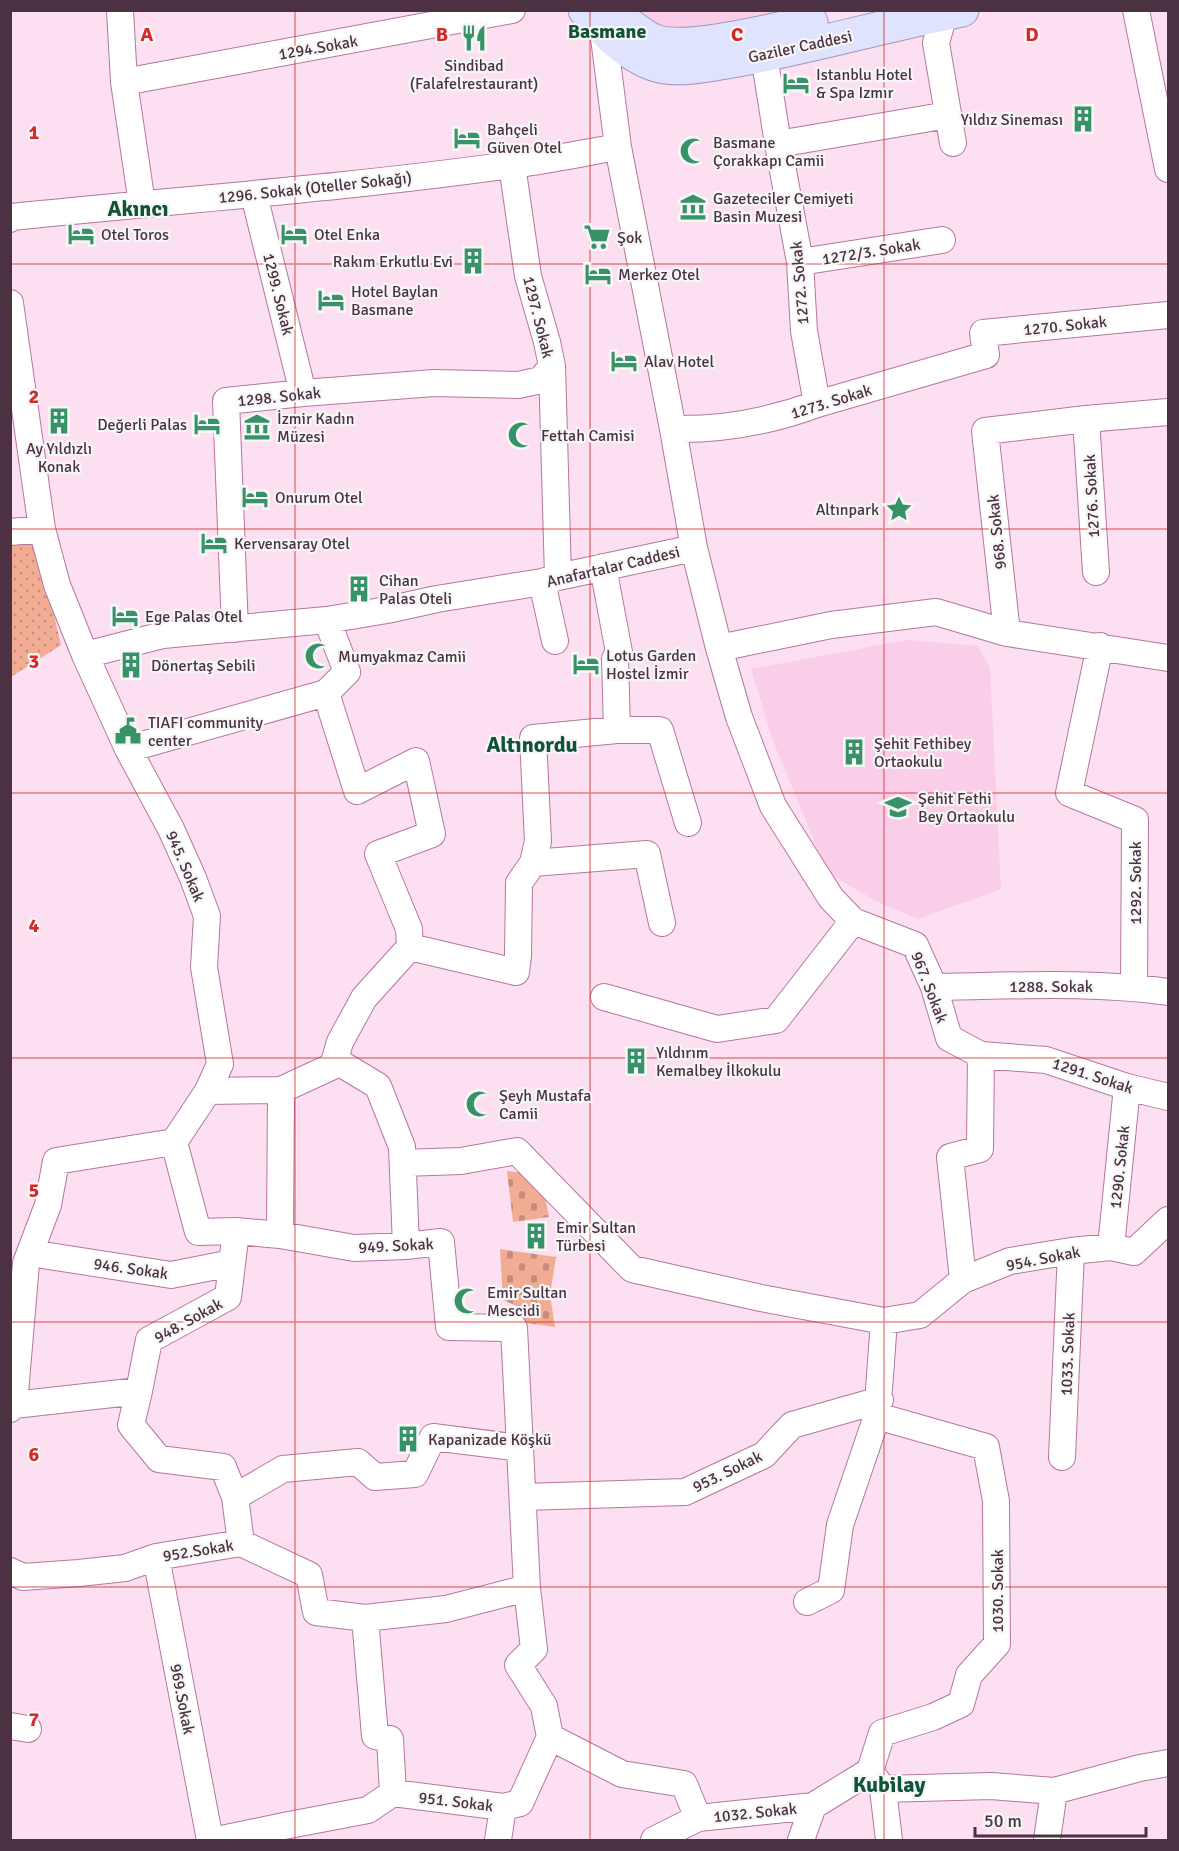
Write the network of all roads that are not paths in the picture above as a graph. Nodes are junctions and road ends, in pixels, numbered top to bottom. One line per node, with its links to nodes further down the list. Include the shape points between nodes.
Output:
1 (120, 10): 8 (street)
2 (512, 10): 8 (street, 1294.Sokak)
3 (875, 10): 6 (main road, Gaziler Caddesi, via 679,45 653,40 624,22)
4 (1136, 10): 14 (street)
5 (953, 12): 7 (main road, Gaziler Caddesi); 9 (street, via 936,43)
6 (601, 17): 7 (main road, Gaziler Caddesi, via 635,56 654,65 705,66); 12 (street, Anafartalar Caddesi)
7 (764, 55): 11 (street, 1272. Sokak)
8 (124, 82): 16 (street)
9 (948, 115): 10 (street); 11 (street)
10 (953, 143)
11 (778, 144): 19 (street, 1272. Sokak)
12 (618, 147): 13 (street, 1296. Sokak (Oteller Sokağı)); 28 (street, Anafartalar Caddesi)
13 (512, 165): 15 (street, 1296. Sokak (Oteller Sokağı)); 23 (street, 1297. Sokak, via 528,276)
14 (1168, 169)
15 (255, 195): 16 (street, 1296. Sokak (Oteller Sokağı)); 24 (street, 1299. Sokak)
16 (142, 204): 17 (street, 1296. Sokak (Oteller Sokağı))
17 (10, 219)
18 (942, 240): 19 (street, 1272/3. Sokak)
19 (800, 262): 25 (street, 1272. Sokak, via 804,331)
20 (10, 303): 29 (street, 945. Sokak)
21 (1168, 315): 22 (street, 1270. Sokak, via 983,333)
22 (986, 355): 25 (street, 1273. Sokak)
23 (552, 366): 24 (street, 1298. Sokak, via 541,380 518,385 434,384); 34 (street, 1297. Sokak)
24 (303, 393): 36 (street, 1298. Sokak, via 225,401)
25 (817, 404): 28 (street, 1273. Sokak, via 757,422)
26 (1168, 412): 27 (street)
27 (1086, 419): 33 (street, 1276. Sokak); 37 (street, 968. Sokak, via 985,431)
28 (674, 429): 31 (street, Anafartalar Caddesi)
29 (42, 529): 30 (street); 41 (street, 945. Sokak, via 57,585)
30 (10, 532)
31 (694, 548): 32 (street, Anafartalar Caddesi); 40 (street, 967. Sokak)
32 (603, 567): 34 (street, Anafartalar Caddesi); 44 (street, via 619,652 615,659)
33 (1096, 572)
34 (550, 580): 35 (street, Anafartalar Caddesi); 38 (street, 1297. Sokak)
35 (327, 620): 36 (street, Anafartalar Caddesi); 43 (street, via 347,672)
36 (235, 629): 41 (street, Anafartalar Caddesi, via 162,635)
37 (1007, 633): 39 (street); 40 (street, via 936,612 831,625)
38 (555, 641)
39 (1100, 646): 42 (street); 52 (street, 1292. Sokak, via 1069,793 1135,820)
40 (719, 648): 48 (street, 967. Sokak, via 739,717 774,806 831,898)
41 (85, 655): 45 (street, 945. Sokak)
42 (1168, 658)
43 (326, 693): 45 (street); 50 (street, via 357,791 416,761 432,834 378,854 410,929)
44 (617, 730): 46 (street, via 660,730); 47 (street, via 533,738 538,841)
45 (128, 749): 59 (street, 945. Sokak, via 171,830 207,916 204,967 220,1064)
46 (688, 823)
47 (533, 862): 49 (street, via 647,854); 50 (street, via 519,883 516,972)
48 (853, 921): 51 (street, 967. Sokak, via 915,945); 54 (street, via 776,1020 717,1029)
49 (662, 923)
50 (410, 947): 56 (street, via 364,998 340,1042)
51 (934, 987): 52 (street, 1288. Sokak); 55 (street, 967. Sokak, via 949,1038)
52 (1134, 987): 53 (street, 1288. Sokak)
53 (1168, 992)
54 (604, 996)
55 (981, 1055): 57 (street, 1291. Sokak, via 1046,1060); 71 (street, via 980,1149 950,1157)
56 (335, 1060): 58 (street, via 333,1066); 62 (street, via 378,1086 402,1147)
57 (1127, 1087): 60 (street, 1291. Sokak); 67 (street, 1290. Sokak)
58 (281, 1089): 59 (street); 65 (street)
59 (208, 1091): 61 (street, 945. Sokak)
60 (1168, 1097)
61 (174, 1142): 64 (street, 949. Sokak, via 198,1232); 69 (street, via 56,1161 48,1205)
62 (404, 1163): 66 (street); 72 (street, via 461,1161 517,1151 632,1269)
63 (1168, 1220): 67 (street, 954. Sokak, via 1134,1252)
64 (236, 1231): 65 (street, 949. Sokak); 70 (street, 948. Sokak)
65 (280, 1235): 66 (street, 949. Sokak, via 354,1248)
66 (406, 1245): 76 (street, 949. Sokak, via 441,1242 449,1327 514,1328)
67 (1111, 1247): 68 (street, 954. Sokak)
68 (1071, 1251): 71 (street, 954. Sokak, via 1010,1262); 77 (street, 1033. Sokak)
69 (30, 1254): 70 (street, 946. Sokak, via 171,1275); 74 (street)
70 (232, 1263): 73 (street, 948. Sokak, via 228,1297 149,1340)
71 (963, 1280): 72 (street, 954. Sokak, via 920,1315)
72 (884, 1321): 75 (street)
73 (139, 1390): 74 (street); 78 (street, via 131,1425 159,1459 224,1467)
74 (12, 1407)
75 (879, 1408): 79 (street, 953. Sokak, via 792,1425 764,1455 685,1492); 84 (street, via 840,1524 831,1590); 88 (street, 1030. Sokak, via 986,1448 996,1501 998,1644 969,1675 961,1704 882,1733)
76 (520, 1448): 78 (street, via 433,1437 415,1474 375,1478 358,1462 283,1469); 79 (street, 949. Sokak)
77 (1062, 1456)
78 (235, 1497): 80 (street)
79 (523, 1497): 83 (street)
80 (241, 1543): 81 (street, 952.Sokak); 85 (street, 952.Sokak, via 309,1575 316,1612)
81 (156, 1557): 82 (street, 952.Sokak, via 125,1568 79,1574 23,1577); 94 (street, 969.Sokak)
82 (10, 1571)
83 (527, 1587): 85 (street, 952.Sokak, via 446,1609); 86 (street, via 534,1649 518,1665 544,1706)
84 (807, 1602)
85 (365, 1618): 90 (street, via 375,1736 390,1739)
86 (550, 1737): 92 (street, 951. Sokak, via 520,1803); 93 (street, 1032. Sokak, via 622,1773 684,1784)
87 (1168, 1763): 89 (street)
88 (877, 1780): 89 (street); 91 (street); 99 (street)
89 (1054, 1791): 100 (street)
90 (393, 1793): 92 (street, 951. Sokak); 95 (street, via 368,1810)
91 (813, 1806): 93 (street, 1032. Sokak); 98 (street)
92 (503, 1807): 96 (street)
93 (698, 1818): 97 (street)
94 (210, 1840)
95 (217, 1840)
96 (498, 1840)
97 (654, 1840)
98 (801, 1840)
99 (889, 1840)
100 (1047, 1840)

